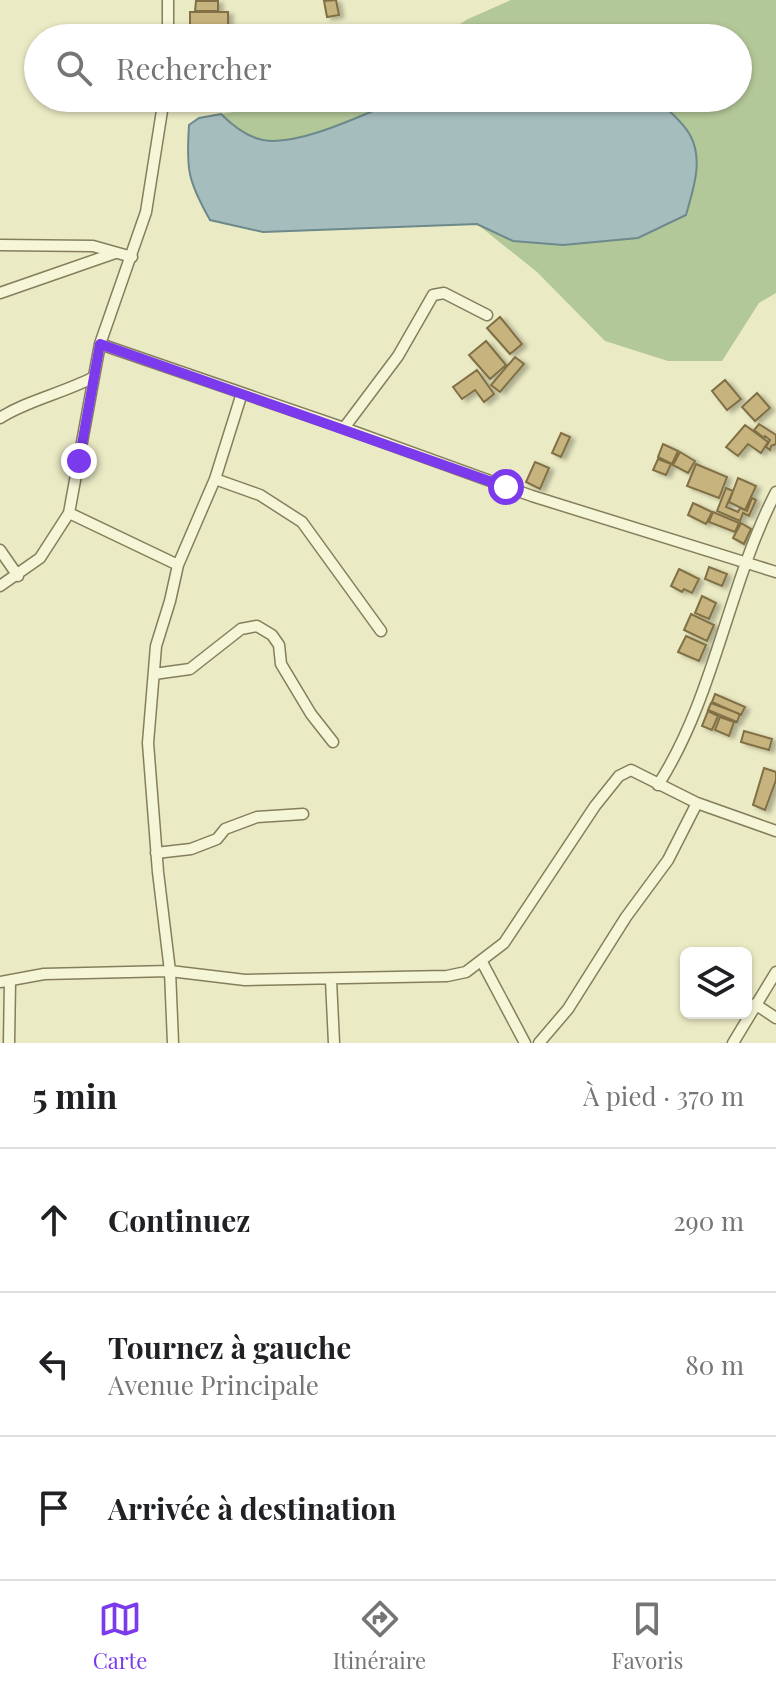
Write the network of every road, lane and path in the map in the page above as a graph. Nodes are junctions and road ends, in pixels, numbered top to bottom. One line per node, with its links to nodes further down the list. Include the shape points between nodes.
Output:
1 (168, 0): 2 (street)
2 (168, 24)
3 (162, 112): 6 (street, via 146,212)
4 (0, 245): 5 (street, via 93,246)
5 (115, 253): 6 (street); 7 (street)
6 (132, 257): 9 (street)
7 (0, 293)
8 (487, 315): 13 (street, via 444,293 433,295 398,356)
9 (100, 344): 10 (street); 11 (street)
10 (92, 378): 12 (street); 16 (street)
11 (242, 393): 13 (street); 14 (street)
12 (0, 418)
13 (344, 428): 18 (street, via 532,496)
14 (215, 479): 19 (street); 23 (street, via 260,495 302,522)
15 (776, 492): 18 (street)
16 (69, 513): 19 (street); 21 (street, via 40,558)
17 (0, 550): 21 (street)
18 (746, 563): 20 (street); 26 (street, via 692,717)
19 (178, 565): 24 (street, via 156,646)
20 (776, 572)
21 (18, 576): 22 (street)
22 (0, 586)
23 (381, 631)
24 (154, 674): 25 (street, via 190,669 241,629 257,626 279,645 281,664); 30 (street, via 148,743)
25 (333, 742)
26 (658, 785): 27 (street); 31 (street, via 631,770 619,776 504,943)
27 (697, 803): 29 (street); 42 (street, via 668,860 568,1009)
28 (303, 814): 30 (street, via 257,817 191,849)
29 (776, 831)
30 (156, 853): 32 (street)
31 (482, 962): 34 (street, via 447,976); 41 (street)
32 (170, 971): 34 (street, via 245,980); 35 (street, via 44,974); 39 (street)
33 (776, 972): 36 (street)
34 (331, 980): 40 (street)
35 (5, 981): 38 (street)
36 (755, 1004): 37 (street); 43 (street)
37 (776, 1018)
38 (9, 1043)
39 (173, 1043)
40 (334, 1043)
41 (525, 1043)
42 (539, 1043)
43 (733, 1043)

